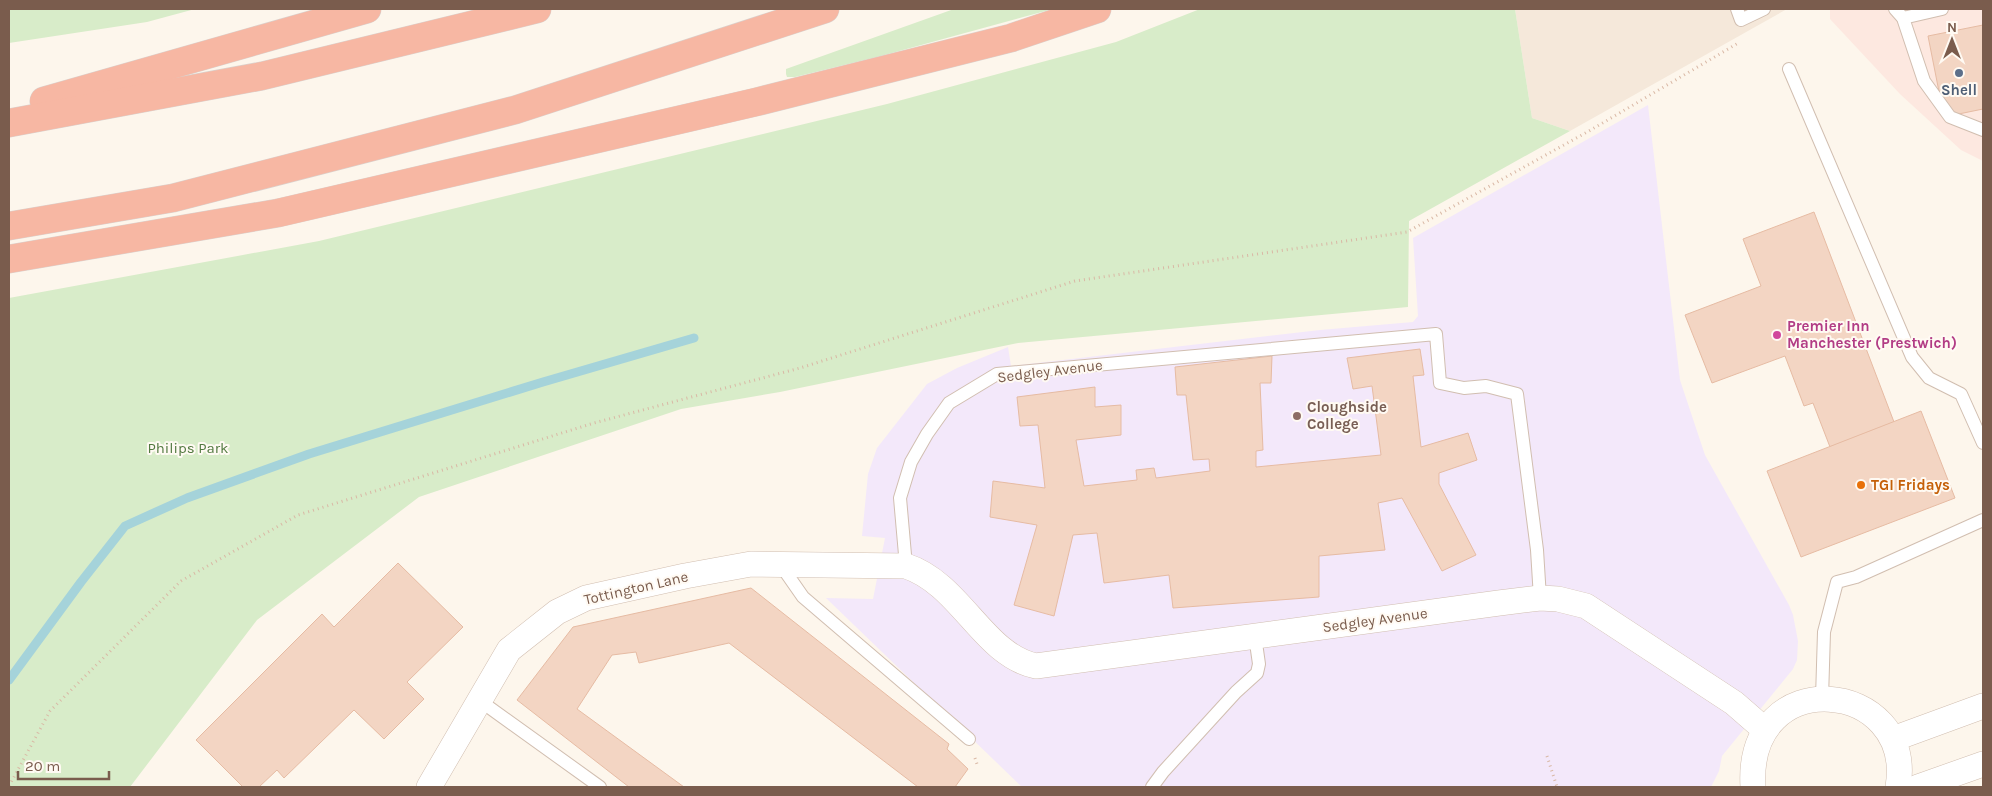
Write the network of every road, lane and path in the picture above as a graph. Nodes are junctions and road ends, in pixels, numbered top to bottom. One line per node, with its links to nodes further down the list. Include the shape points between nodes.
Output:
1 (367, 9): 11 (highway)
2 (537, 9): 12 (highway, via 262,76)
3 (825, 9): 14 (highway, via 515,110 172,198)
4 (1097, 9): 15 (highway, via 1010,38 756,102 297,209)
5 (1737, 9): 6 (lane, via 1741,20)
6 (1764, 9)
7 (1942, 9): 8 (lane)
8 (1899, 14): 13 (lane, via 1924,81 1950,117)
9 (1744, 40): 30 (path, via 1407,232 1075,281 800,368 594,423 298,515 181,581 50,711)
10 (1789, 69): 16 (lane, via 1912,357 1929,378 1961,394)
11 (9, 111)
12 (9, 123)
13 (1983, 130)
14 (9, 226)
15 (9, 259)
16 (1983, 442)
17 (1983, 520): 22 (lane, via 1856,577 1837,582 1824,632)
18 (780, 564): 19 (street, Tottington Lane); 23 (street, Tottington Lane, via 741,566 586,598 557,612 509,650); 26 (lane, via 804,597)
19 (906, 566): 20 (lane, Sedgley Avenue, via 900,498 911,462 949,403 997,374 1436,334 1440,383 1464,388 1486,386 1517,394); 21 (street, Sedgley Avenue, via 921,571 946,590 1014,658 1036,666)
20 (1540, 598): 21 (street, Sedgley Avenue); 25 (street, Sedgley Avenue, via 1586,606 1734,702)
21 (1255, 636): 33 (lane, via 1257,673 1236,692)
22 (1822, 698): 25 (street, via 1800,702 1781,713); 27 (street, via 1844,700 1863,708 1880,722)
23 (479, 700): 31 (street, Tottington Lane); 32 (lane)
24 (1983, 706): 27 (street)
25 (1765, 730): 35 (street, via 1756,747)
26 (969, 739)
27 (1892, 739): 36 (street, via 1899,757)
28 (1547, 756): 34 (path)
29 (1983, 764): 37 (street)
30 (9, 786)
31 (429, 787)
32 (600, 787)
33 (1152, 787)
34 (1557, 787)
35 (1753, 787)
36 (1898, 787)
37 (1918, 787)

